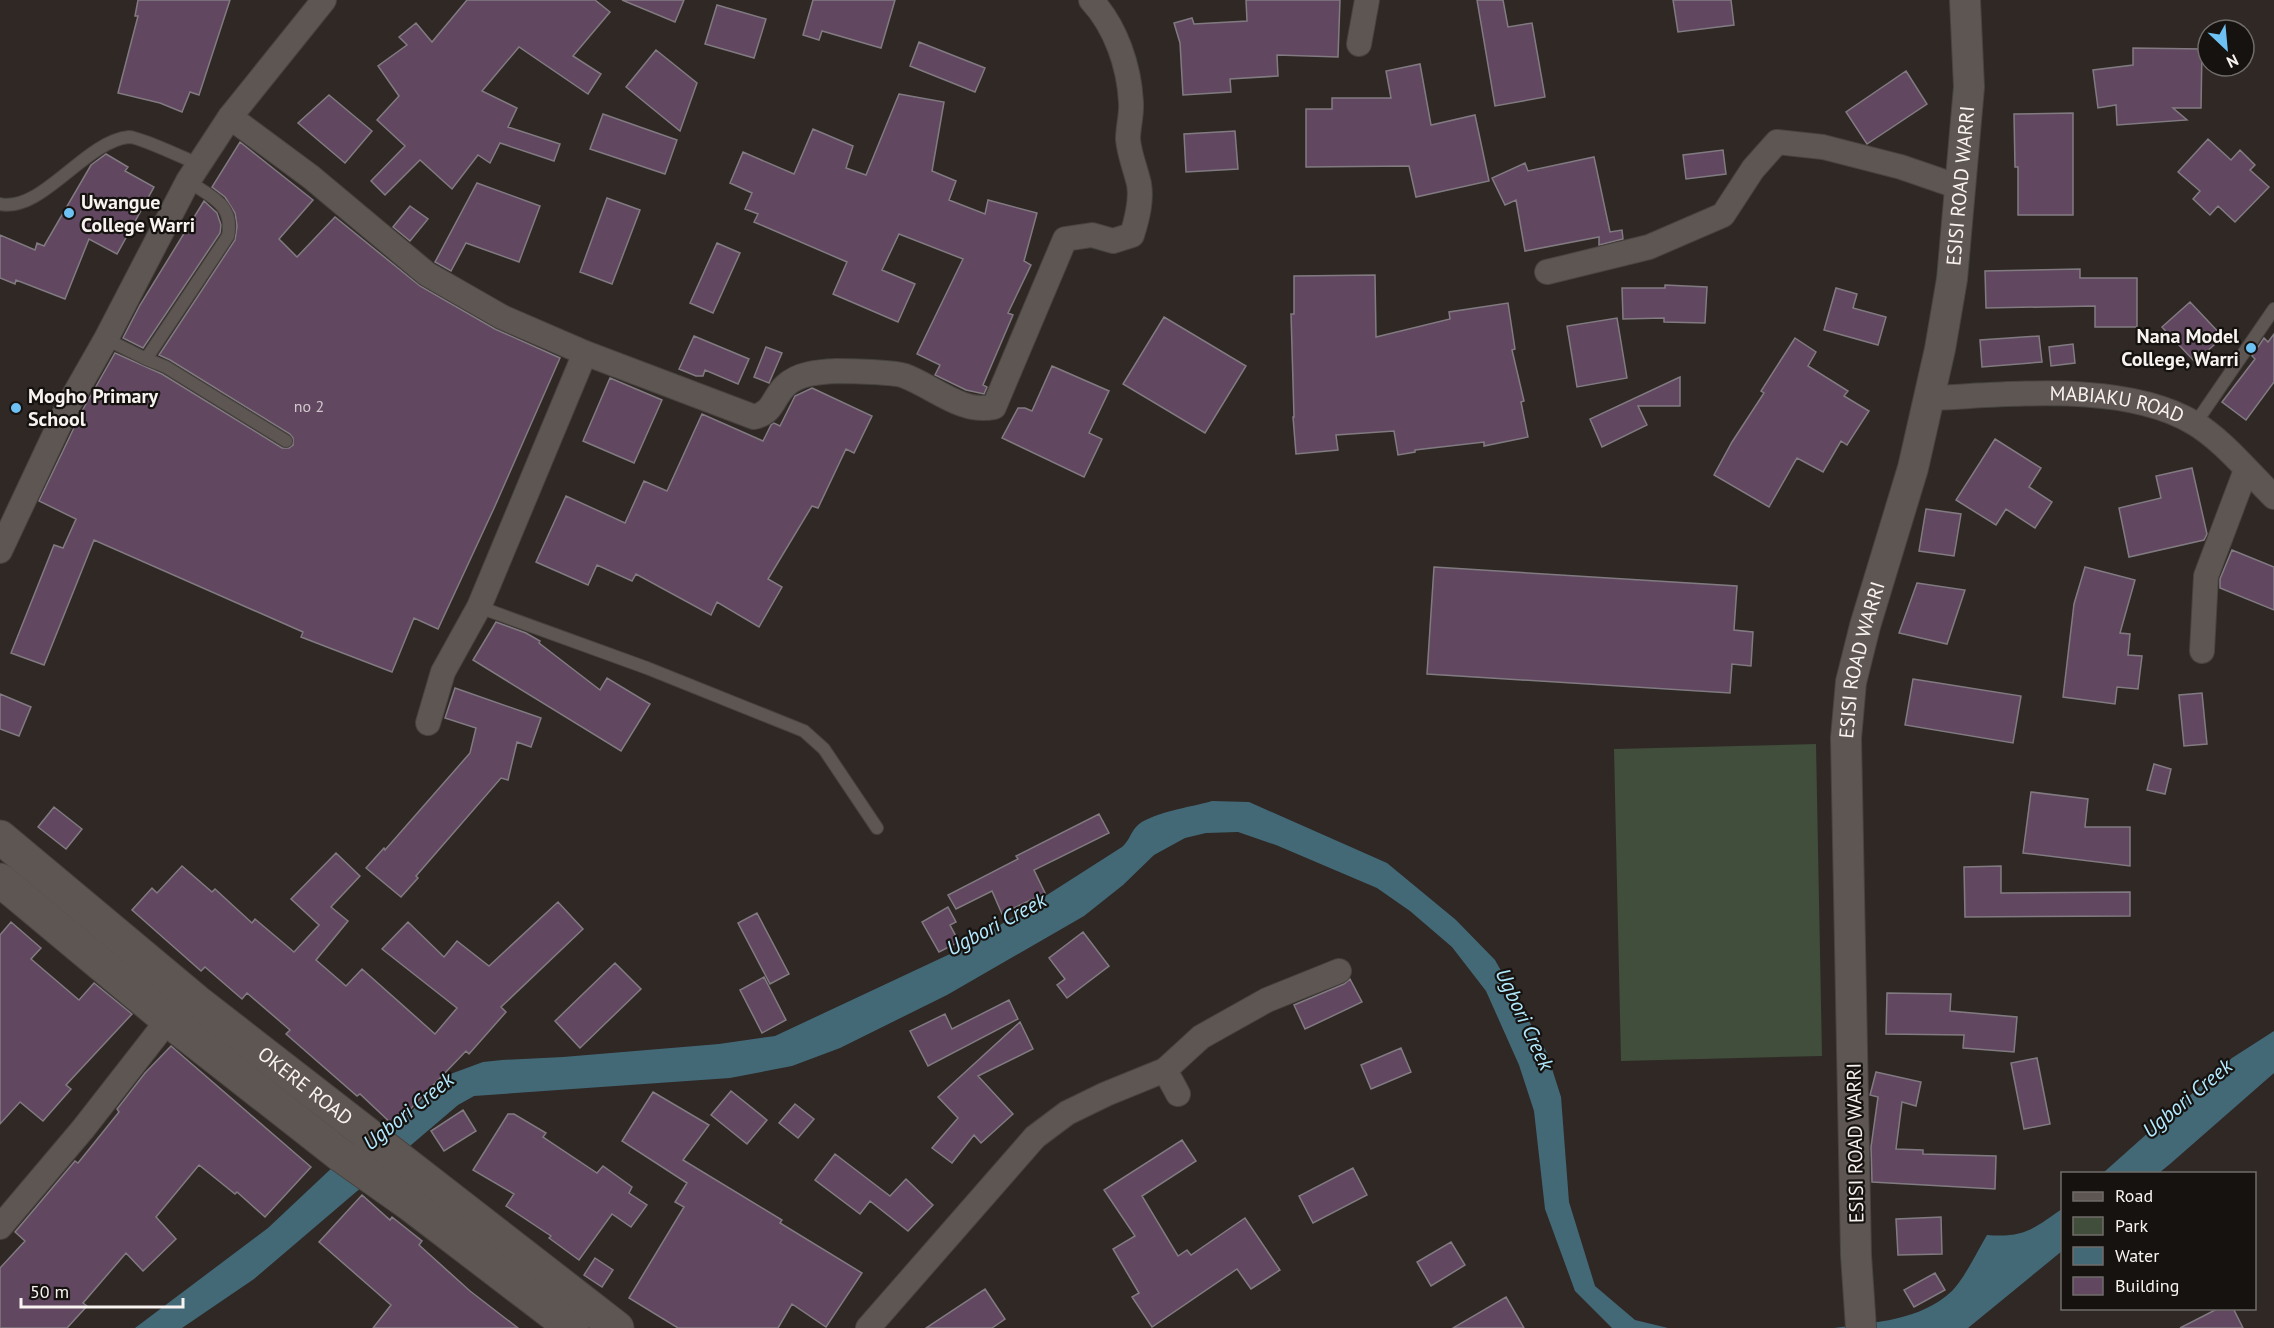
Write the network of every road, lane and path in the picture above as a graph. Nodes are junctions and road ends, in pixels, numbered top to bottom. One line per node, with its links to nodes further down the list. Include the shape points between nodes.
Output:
1 (324, 0): 6 (street)
2 (1091, 0): 13 (street, via 1112,27 1124,64 1131,104 1128,140 1140,188 1138,213 1132,235 1113,241 1092,235 1065,239 994,407 971,408 903,375 838,371 800,376 786,385 767,413 754,417)
3 (1367, 0): 5 (street)
4 (1965, 0): 8 (street, ESISI ROAD WARRI, via 1969,87)
5 (1359, 44)
6 (230, 117): 7 (street); 13 (street, via 311,177 427,274 502,317)
7 (193, 172): 9 (lane, via 132,137 100,149 28,201); 12 (street); 14 (lane, via 225,207 231,224 228,236)
8 (1962, 188): 10 (street, via 1845,152 1777,142 1753,169 1723,215 1649,247); 15 (street, ESISI ROAD WARRI, via 1952,279)
9 (0, 204)
10 (1547, 272)
11 (2274, 309): 16 (lane)
12 (106, 339): 14 (lane); 20 (street, via 69,404)
13 (585, 353): 21 (street)
14 (146, 358): 17 (lane)
15 (1929, 398): 16 (street, MABIAKU ROAD, via 2086,394 2144,402); 36 (street, ESISI ROAD WARRI, via 1913,468 1864,626 1851,682 1846,738 1856,1255)
16 (2195, 423): 18 (street, MABIAKU ROAD)
17 (286, 441)
18 (2246, 470): 19 (street, MABIAKU ROAD); 22 (street, via 2206,576)
19 (2274, 497)
20 (0, 551)
21 (478, 607): 23 (street, via 443,672); 24 (lane, via 647,668 804,731 824,749)
22 (2202, 651)
23 (428, 723)
24 (877, 828)
25 (0, 837): 31 (main road, OKERE ROAD, via 196,1000 373,1138)
26 (0, 880): 28 (main road, OKERE ROAD)
27 (1339, 971): 29 (street, via 1267,1000 1202,1037)
28 (168, 1020): 31 (main road, OKERE ROAD, via 339,1154); 32 (street)
29 (1165, 1071): 30 (street); 35 (street, via 1067,1113 1035,1137)
30 (1178, 1094)
31 (397, 1177): 33 (main road, OKERE ROAD); 34 (main road, OKERE ROAD)
32 (0, 1227)
33 (572, 1328)
34 (617, 1328)
35 (868, 1328)
36 (1861, 1328)

